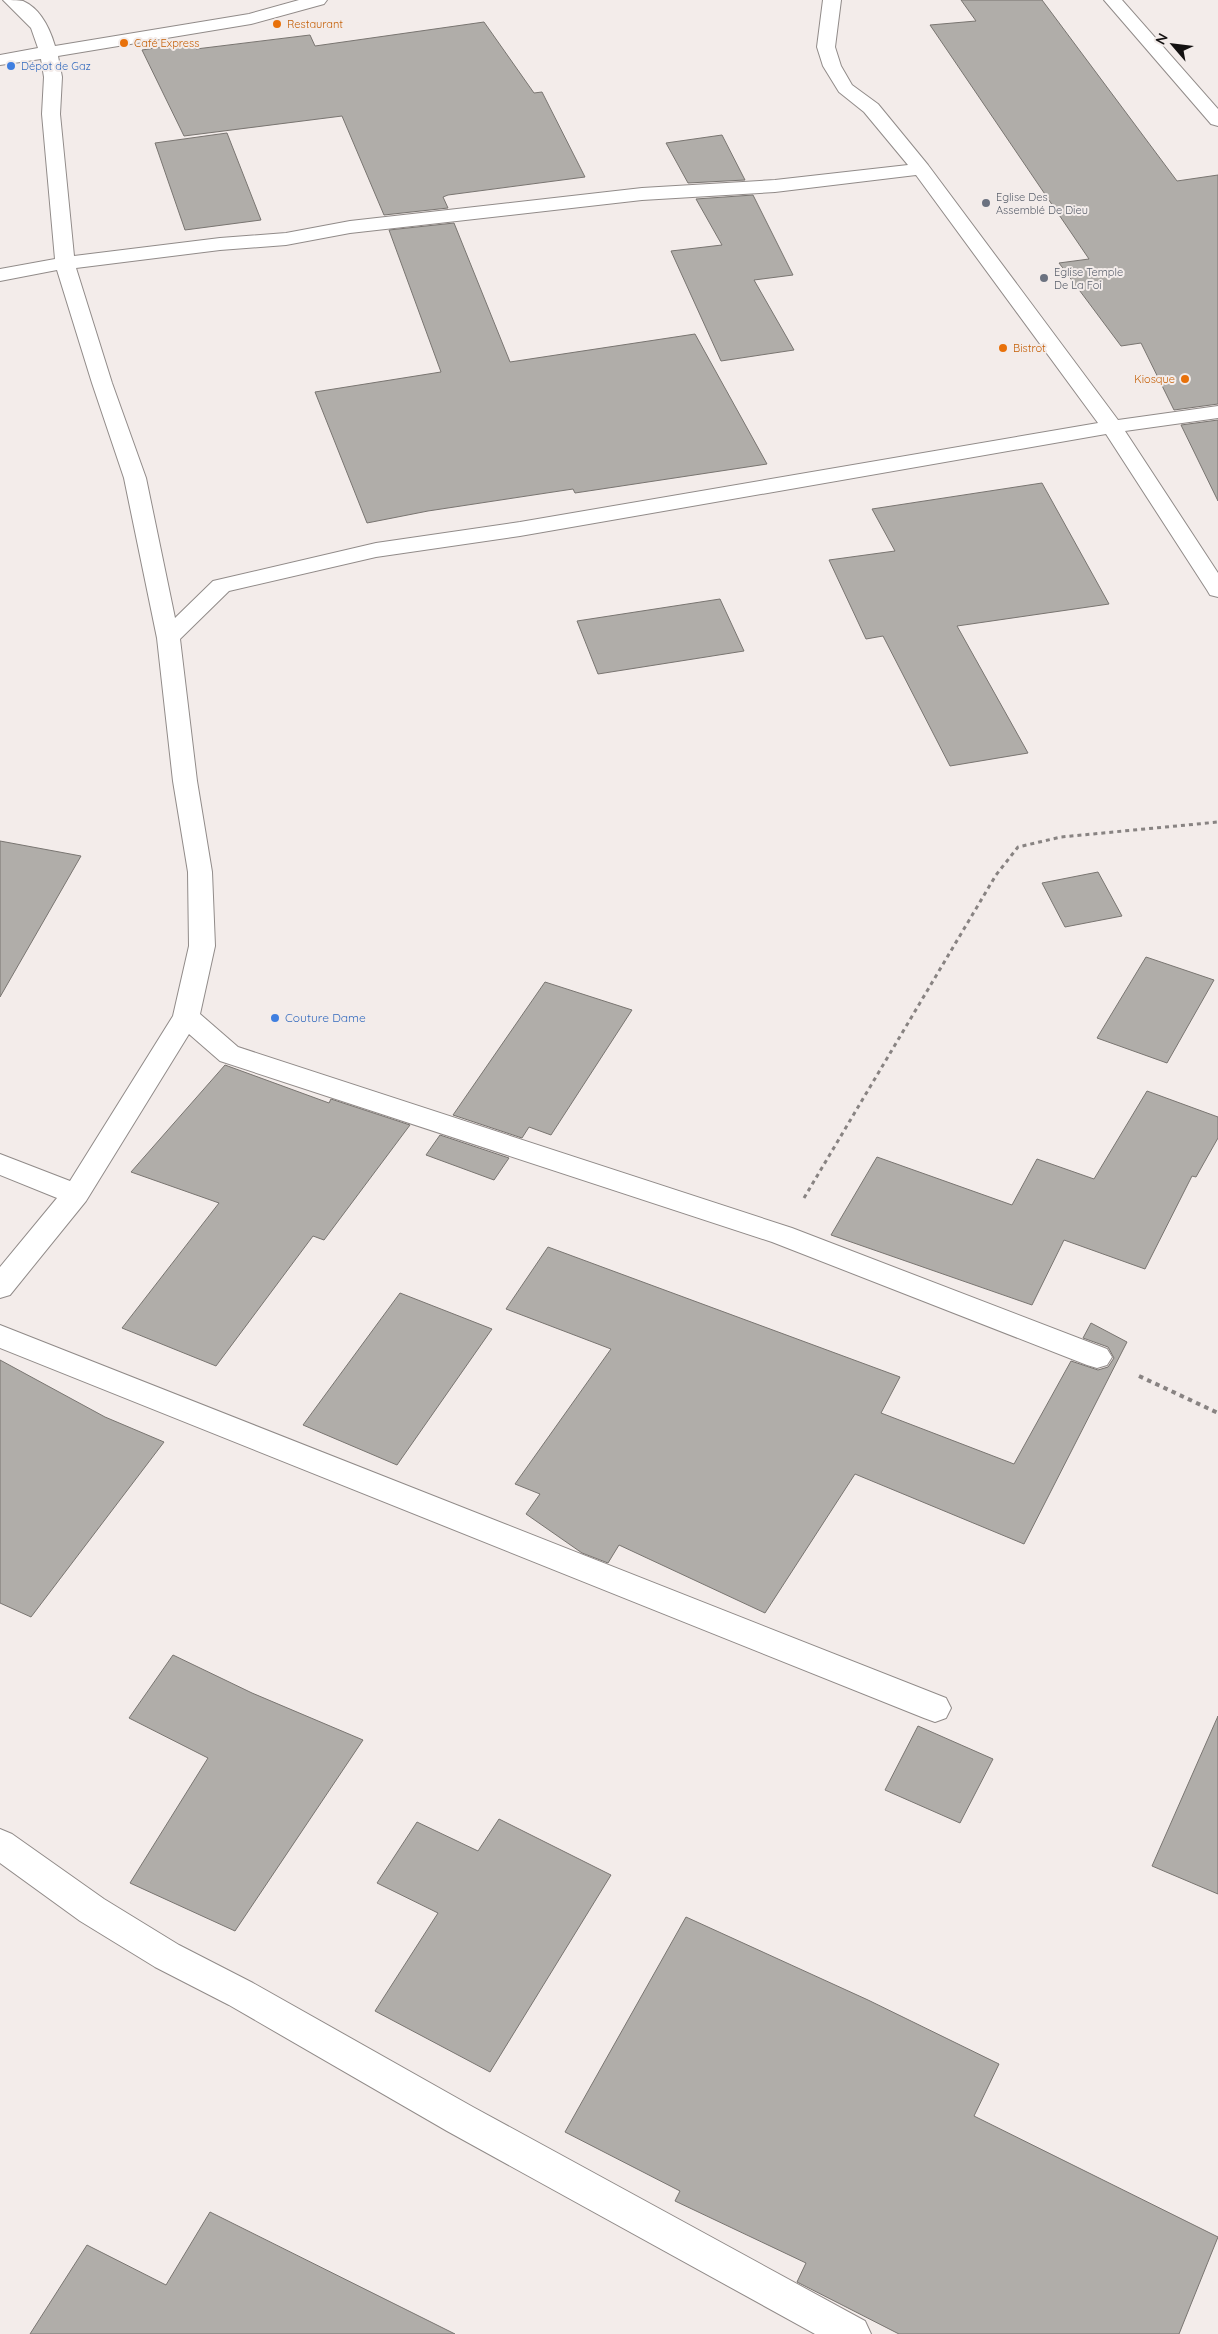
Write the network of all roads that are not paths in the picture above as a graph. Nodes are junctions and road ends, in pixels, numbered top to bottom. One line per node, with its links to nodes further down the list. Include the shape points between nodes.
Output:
1 (12, 0): 5 (street, via 40,27)
2 (318, 0): 5 (street, via 251,19)
3 (832, 0): 8 (street, via 826,47 832,66 845,88 870,108)
4 (1113, 0): 7 (street)
5 (49, 54): 6 (street); 9 (street, via 53,77 51,114)
6 (0, 60)
7 (1218, 120)
8 (921, 169): 9 (street, via 775,186 642,194); 12 (street)
9 (65, 263): 10 (street); 14 (street, via 135,478)
10 (0, 275)
11 (1218, 412): 12 (street)
12 (1112, 427): 13 (street); 14 (street, via 540,526 376,550 220,586)
13 (1218, 590)
14 (168, 638): 15 (street, via 185,781 200,872 202,946)
15 (186, 1017): 17 (street); 20 (street, via 229,1054 782,1235)
16 (0, 1164): 17 (street)
17 (76, 1194): 18 (street)
18 (0, 1287)
19 (0, 1336): 21 (street)
20 (1097, 1357)
21 (935, 1708)
22 (0, 1844): 23 (street, via 92,1910 167,1956)
23 (852, 2334)

